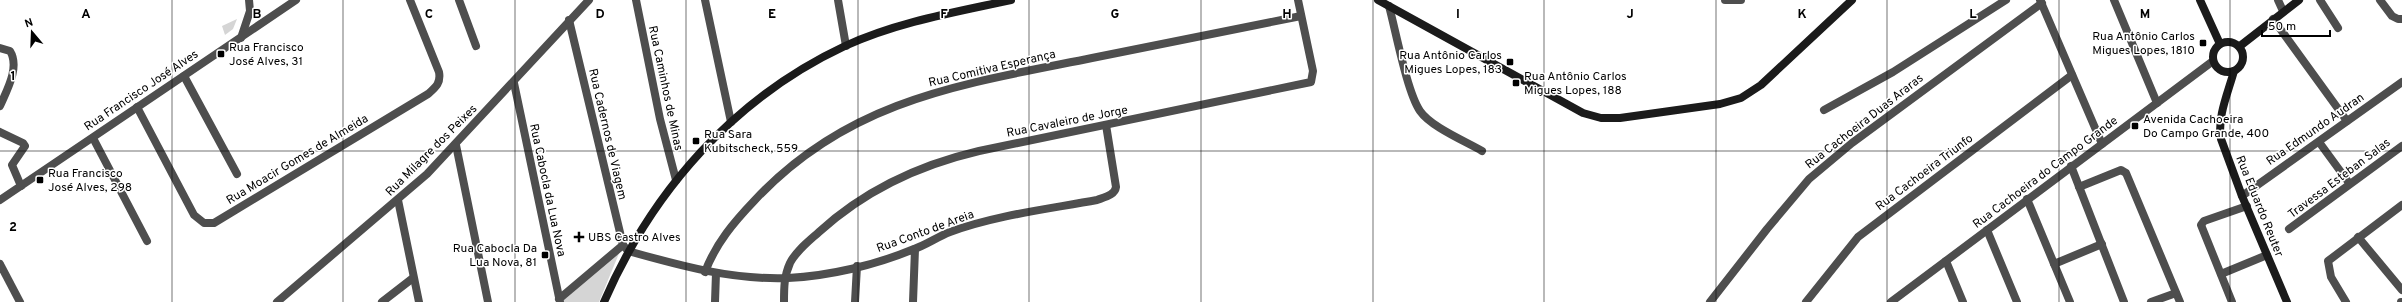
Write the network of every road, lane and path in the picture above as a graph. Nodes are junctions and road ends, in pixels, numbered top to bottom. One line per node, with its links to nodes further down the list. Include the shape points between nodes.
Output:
1 (249, 0): 30 (street, via 250,11)
2 (296, 0): 30 (street, Rua Francisco José Alves)
3 (410, 0): 44 (street, Rua Moacir Gomes de Almeida, via 439,72 438,85 428,94 214,223 204,223 194,215)
4 (459, 0): 32 (street)
5 (589, 0): 28 (street, Rua Milagre dos Peixes)
6 (636, 0): 58 (street, Rua Caminhos de Minas, via 664,139)
7 (705, 0): 47 (street)
8 (838, 0): 33 (street)
9 (1011, 0): 33 (street, via 901,26)
10 (1298, 0): 25 (street, Rua Cavaleiro de Jorge)
11 (1378, 0): 23 (street)
12 (1726, 0): 13 (street)
13 (1741, 0)
14 (1852, 0): 23 (street, via 1761,85 1741,98 1720,104 1620,118 1601,118 1583,113)
15 (2006, 0): 45 (street, via 1893,72)
16 (2114, 0): 42 (street)
17 (2200, 0): 31 (street)
18 (2278, 0): 24 (street)
19 (2299, 0): 24 (street)
20 (2320, 0): 29 (street)
21 (2380, 0): 27 (street, via 2392,16 2398,20)
22 (2041, 2): 38 (street); 98 (street, Rua Cachoeira Duas Araras, via 1852,143 1809,179 1771,223)
23 (1389, 6): 55 (street, via 1413,98 1421,112 1432,122)
24 (2283, 12): 26 (street)
25 (1301, 16): 48 (street, Rua Cavaleiro de Jorge, via 1313,71 1312,82); 80 (street, Rua Comitiva Esperança, via 953,87 875,113 820,143 767,186 721,239 712,252)
26 (2273, 19): 34 (street); 46 (street)
27 (2402, 19)
28 (570, 20): 40 (street, Rua Milagre dos Peixes); 73 (street, Rua Cadernos de Viagem)
29 (2338, 28)
30 (241, 38): 39 (street, Rua Francisco José Alves)
31 (2220, 44): 34 (street, via 2230,42); 36 (street, via 2214,52)
32 (476, 46)
33 (846, 46): 47 (street, via 775,87)
34 (2240, 46): 37 (street, via 2243,61)
35 (0, 48): 43 (street, via 10,51 13,58 9,84)
36 (2214, 61): 37 (street, via 2223,72); 42 (street, Rua Cachoeira do Campo Grande)
37 (2234, 71): 62 (street, Rua Eduardo Reuter, via 2219,129)
38 (2072, 75): 52 (street); 99 (street, Rua Cachoeira Triunfo, via 1858,237)
39 (184, 76): 44 (street, Rua Francisco José Alves); 57 (street)
40 (514, 82): 53 (street, Rua Milagre dos Peixes); 87 (street, Rua Cabocla da Lua Nova)
41 (2402, 82): 46 (street, Rua Edmundo Audran)
42 (2157, 103): 52 (street, Rua Cachoeira do Campo Grande)
43 (0, 106)
44 (137, 107): 50 (street, Rua Francisco José Alves)
45 (1824, 110)
46 (2347, 120): 51 (street, Rua Edmundo Audran)
47 (731, 122): 58 (street)
48 (1106, 125): 74 (street, Rua Conto de Areia, via 1116,187 1116,191 1110,195 1097,200 976,224 950,232); 84 (street, Rua Cavaleiro de Jorge, via 959,155 904,175 852,204 822,229 790,262)
49 (0, 132): 60 (street, via 25,146 12,165)
50 (93, 138): 60 (street, Rua Francisco José Alves); 71 (street)
51 (2319, 142): 59 (street); 62 (street, Rua Edmundo Audran)
52 (2102, 144): 56 (street, Rua Cachoeira do Campo Grande)
53 (456, 145): 65 (street, Rua Milagre dos Peixes); 92 (street)
54 (2402, 146): 59 (street, Travessa Esteban Salas)
55 (1482, 151)
56 (2071, 166): 61 (street); 63 (street, Rua Cachoeira do Campo Grande)
57 (237, 174)
58 (676, 180): 73 (street)
59 (2350, 183): 68 (street, Travessa Esteban Salas)
60 (21, 186): 64 (street, Rua Francisco José Alves)
61 (2079, 187): 72 (street); 86 (street, via 2123,170)
62 (2242, 196): 66 (street, Rua Eduardo Reuter)
63 (2027, 199): 69 (street, Rua Cachoeira do Campo Grande); 78 (street)
64 (0, 200)
65 (398, 200): 83 (street); 89 (street, Rua Milagre dos Peixes)
66 (2247, 206): 75 (street, Rua Eduardo Reuter); 82 (street, via 2202,223 2202,229)
67 (2401, 208): 70 (street)
68 (2289, 229)
69 (1987, 230): 76 (street, Rua Cachoeira do Campo Grande); 102 (street)
70 (2358, 237): 85 (street); 109 (street, via 2331,257 2327,266 2336,288)
71 (147, 241)
72 (2102, 244): 78 (street); 104 (street)
73 (625, 248): 80 (street, Rua Conto de Areia); 87 (street); 93 (street)
74 (916, 249): 79 (street, Rua Conto de Areia); 97 (street)
75 (2267, 255): 82 (street); 108 (street, Rua Eduardo Reuter)
76 (1946, 261): 100 (street, Rua Cachoeira do Campo Grande); 101 (street)
77 (0, 264): 88 (street)
78 (2054, 264): 103 (street)
79 (857, 266): 84 (street, Rua Conto de Areia); 96 (street)
80 (705, 272): 81 (street, Rua Conto de Areia)
81 (716, 273): 84 (street, Rua Conto de Areia, via 756,278); 94 (street)
82 (2221, 274): 107 (street)
83 (413, 278): 90 (street); 91 (street)
84 (785, 278): 95 (street, Rua Cavaleiro de Jorge)
85 (2402, 290)
86 (2176, 293): 105 (street); 106 (street)
87 (560, 300)
88 (20, 302)
89 (277, 302)
90 (382, 302)
91 (419, 302)
92 (488, 302)
93 (604, 302)
94 (715, 302)
95 (784, 302)
96 (855, 302)
97 (913, 302)
98 (1710, 302)
99 (1806, 302)
100 (1891, 302)
101 (1963, 302)
102 (2017, 302)
103 (2070, 302)
104 (2124, 302)
105 (2151, 302)
106 (2180, 302)
107 (2232, 302)
108 (2287, 302)
109 (2346, 302)

